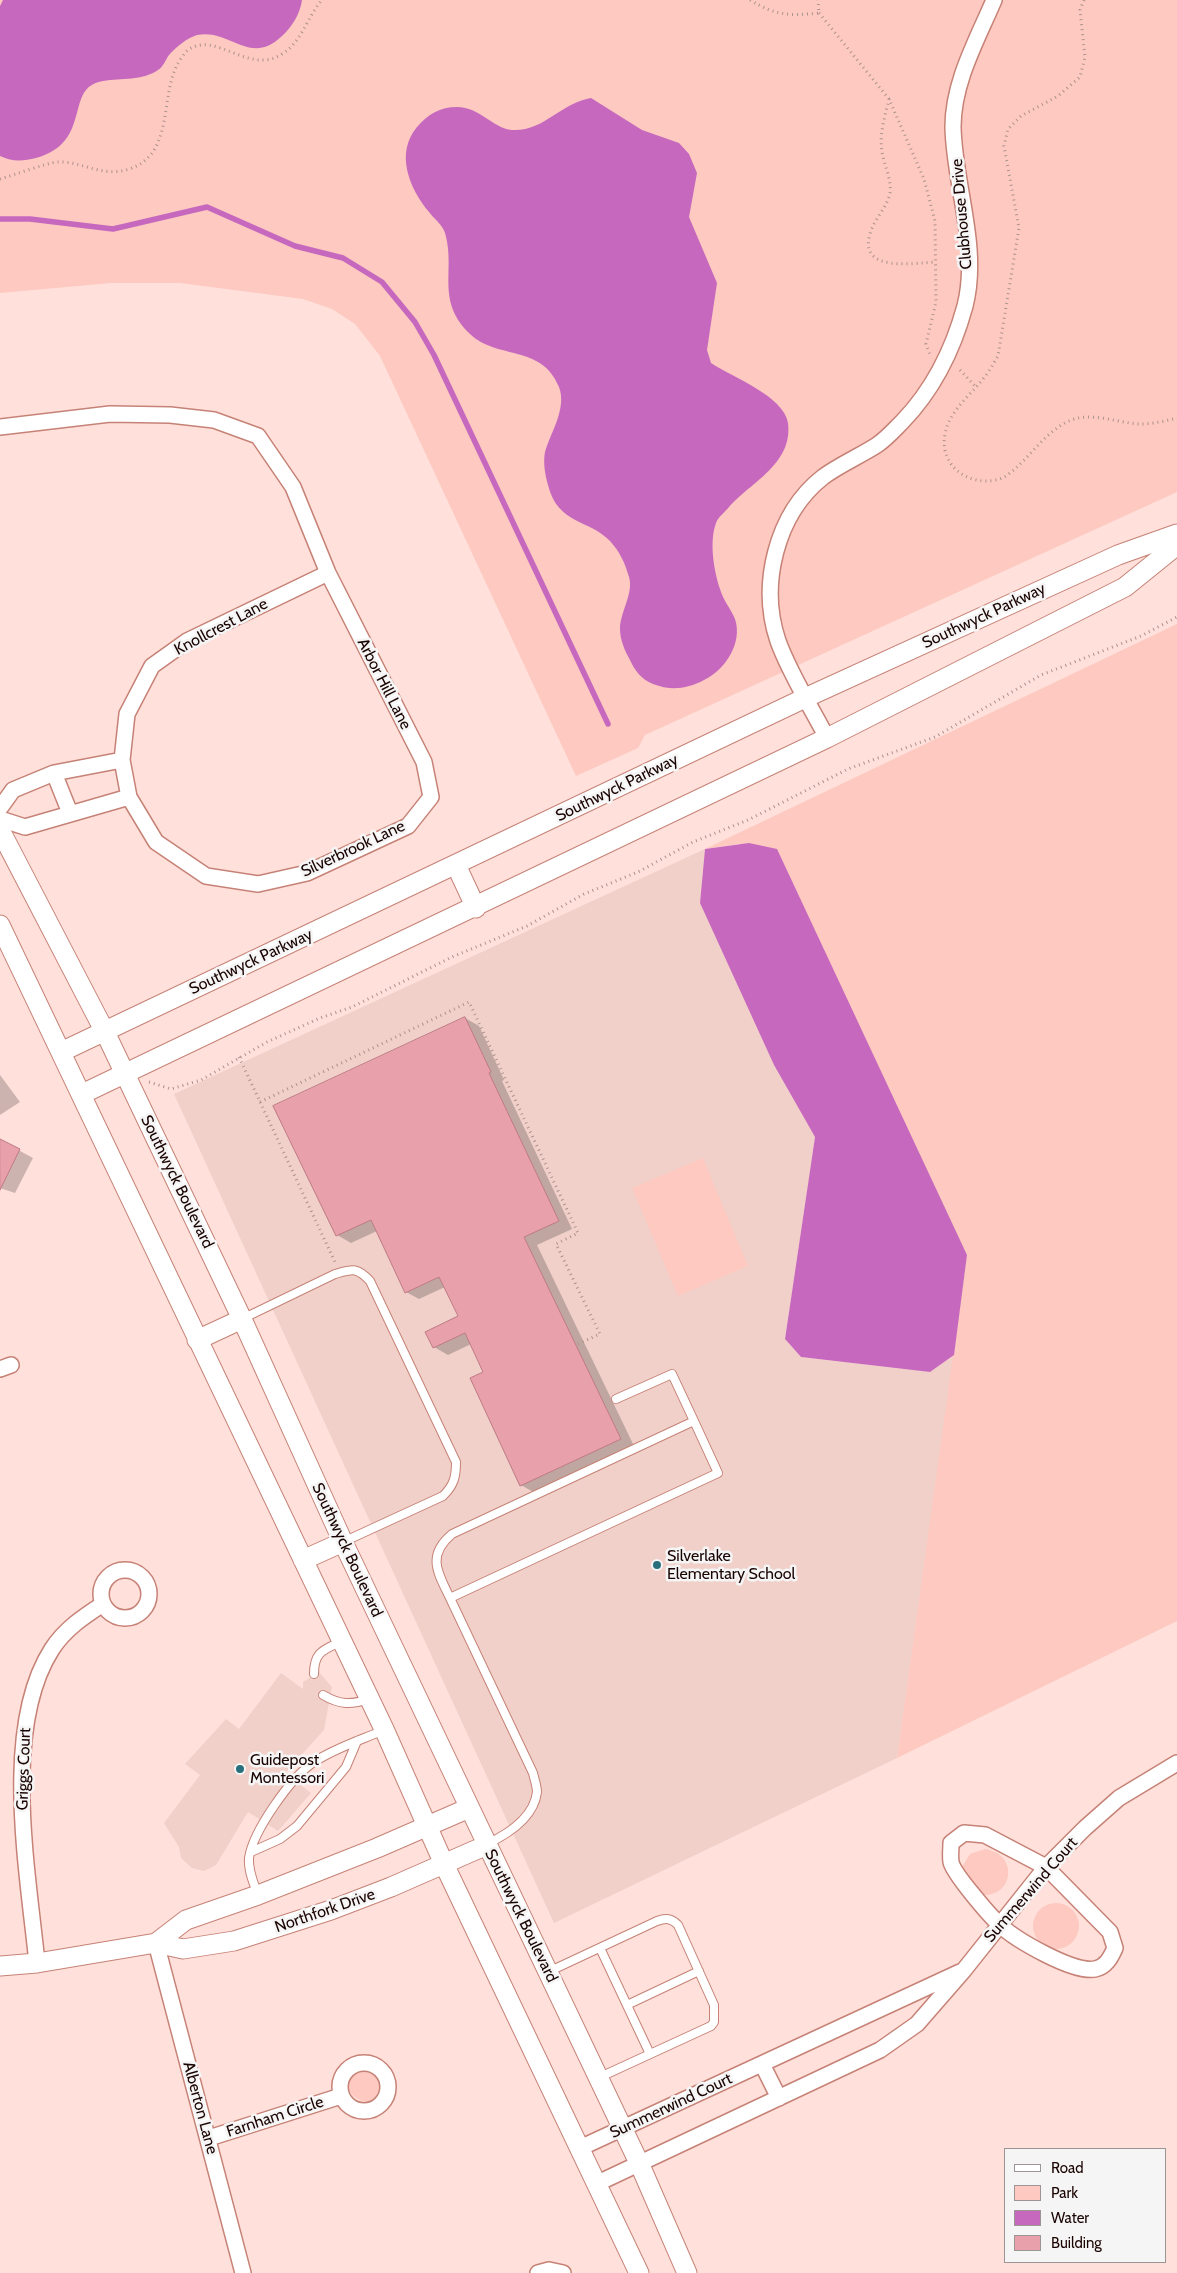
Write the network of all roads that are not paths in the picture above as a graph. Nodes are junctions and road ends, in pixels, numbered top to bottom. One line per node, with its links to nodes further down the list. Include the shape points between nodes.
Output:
1 (992, 0): 6 (street, Clubhouse Drive, via 954,108 953,128 969,273 966,302 945,364 926,393 879,444 824,477 801,497 786,522 776,551 771,612 778,642)
2 (0, 427): 5 (street, Arbor Hill Lane, via 110,414 170,415 214,420 258,436 293,487)
3 (1177, 534): 6 (street, Southwyck Parkway, via 1118,555)
4 (1177, 545): 7 (street, via 1125,587)
5 (328, 573): 8 (street, Knollcrest Lane, via 187,641 152,666 127,714); 11 (street, Arbor Hill Lane, via 424,762)
6 (805, 698): 7 (street, Clubhouse Drive); 16 (street, Southwyck Parkway)
7 (827, 738): 17 (street)
8 (122, 760): 9 (street); 10 (street, Silverbrook Lane)
9 (54, 773): 12 (street, via 13,790); 13 (street)
10 (129, 797): 11 (street, Silverbrook Lane, via 156,842 206,876 258,884 307,873 408,826); 13 (street)
11 (431, 797)
12 (0, 808)
13 (70, 813): 14 (street, via 25,827)
14 (0, 819)
15 (0, 830): 19 (street, Southwyck Boulevard)
16 (456, 865): 17 (street); 19 (street, Southwyck Parkway)
17 (476, 908): 21 (street)
18 (0, 925): 20 (street)
19 (105, 1032): 20 (street, Southwyck Parkway); 21 (street, Southwyck Boulevard)
20 (61, 1052): 22 (street)
21 (125, 1074): 22 (street); 23 (street, Southwyck Boulevard)
22 (82, 1094): 24 (street)
23 (242, 1318): 24 (street); 27 (street, Southwyck Boulevard); 27 (lane, via 340,1273 361,1272 370,1280 456,1462 456,1477 443,1496)
24 (197, 1340): 28 (street)
25 (616, 1399): 26 (lane, via 672,1374)
26 (694, 1421): 29 (lane, via 452,1534 442,1542 436,1564); 29 (lane, via 718,1473)
27 (343, 1542): 28 (street); 38 (street, Southwyck Boulevard)
28 (303, 1560): 31 (street)
29 (450, 1598): 40 (lane, via 533,1773 537,1792 529,1812 511,1833)
30 (103, 1604): 48 (street, Griggs Court, via 74,1623 52,1648 37,1678 27,1710 22,1815)
31 (342, 1641): 32 (lane, via 320,1652 314,1664); 34 (street)
32 (314, 1674)
33 (323, 1695): 34 (lane, via 344,1705)
34 (369, 1699): 35 (street)
35 (384, 1730): 36 (lane); 39 (street)
36 (357, 1741): 41 (lane, via 346,1767 297,1826 289,1834); 41 (lane, via 326,1755 301,1773 262,1824)
37 (1177, 1763): 43 (street, Summerwind Court, via 1119,1798)
38 (469, 1808): 39 (street, Northfork Drive); 40 (street, Southwyck Boulevard)
39 (428, 1826): 42 (street); 44 (street, Northfork Drive)
40 (487, 1845): 42 (street, Northfork Drive); 52 (street, Southwyck Boulevard)
41 (251, 1852): 44 (lane, via 250,1870)
42 (444, 1864): 46 (street, Northfork Drive, via 331,1910 234,1942 183,1949); 61 (street)
43 (1046, 1867): 45 (street, Summerwind Court); 45 (street, via 985,1835 964,1833 951,1843 951,1863 960,1881); 45 (street, via 1110,1932 1115,1948 1108,1962 1097,1969 1086,1970 1068,1964)
44 (258, 1895): 46 (street, Northfork Drive, via 186,1920)
45 (999, 1925): 50 (street, Summerwind Court)
46 (156, 1943): 48 (street, Northfork Drive); 60 (street, Alberton Lane)
47 (600, 1948): 51 (lane, via 666,1918 678,1925); 52 (lane); 53 (lane)
48 (37, 1963): 49 (street, Northfork Drive)
49 (0, 1966)
50 (964, 1970): 55 (street, Summerwind Court); 58 (street, Summerwind Court, via 917,2024 880,2050)
51 (699, 1971): 53 (lane); 54 (lane, via 714,2005 714,2022)
52 (548, 1972): 56 (street, Southwyck Boulevard)
53 (627, 2004): 54 (lane)
54 (650, 2054): 56 (lane)
55 (762, 2064): 58 (street); 59 (street, Summerwind Court)
56 (598, 2078): 59 (street, Southwyck Boulevard)
57 (341, 2096): 60 (street, Farnham Circle)
58 (779, 2098): 62 (street, Summerwind Court)
59 (623, 2129): 61 (street, Summerwind Court); 62 (street, Southwyck Boulevard)
60 (209, 2138): 64 (street, Alberton Lane)
61 (580, 2148): 63 (street)
62 (640, 2165): 63 (street, Summerwind Court); 68 (street, Southwyck Boulevard)
63 (598, 2183): 67 (street)
64 (243, 2273)
65 (538, 2273): 66 (street, via 550,2270)
66 (563, 2273)
67 (639, 2273)
68 (687, 2273)

